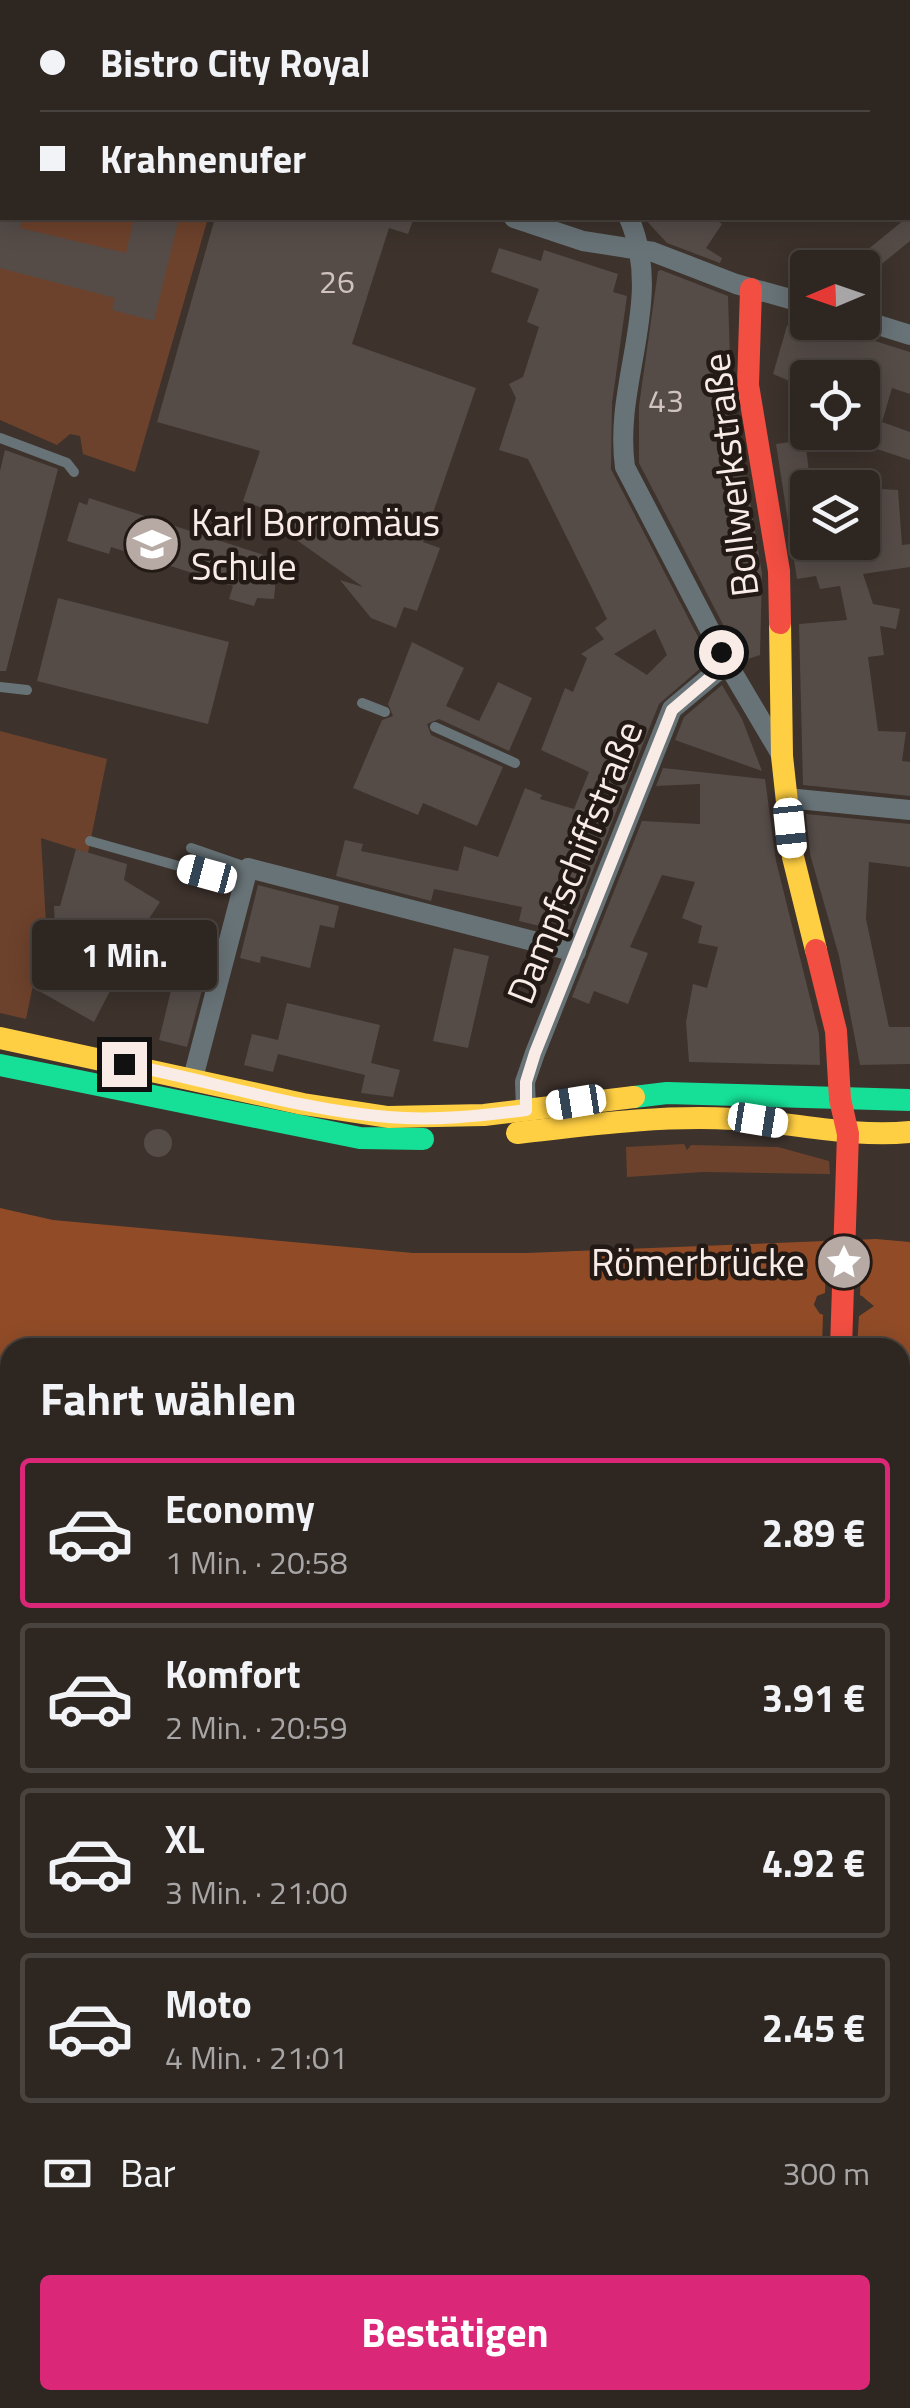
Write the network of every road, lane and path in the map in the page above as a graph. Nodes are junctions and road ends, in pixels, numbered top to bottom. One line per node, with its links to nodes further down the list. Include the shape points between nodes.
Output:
1 (520, 220): 3 (street)
2 (630, 220): 3 (street)
3 (643, 251): 4 (street); 10 (street, via 625,467)
4 (750, 288): 5 (street); 16 (main road, Bollwerkstraße, via 748,385 779,571)
5 (790, 299)
6 (880, 325): 7 (street)
7 (910, 334)
8 (0, 438): 9 (lane, via 67,463)
9 (74, 472)
10 (727, 663): 16 (street); 23 (street, Dampfschiffstraße, via 672,710)
11 (0, 687): 12 (lane)
12 (27, 690)
13 (362, 703): 14 (lane)
14 (386, 712)
15 (434, 727): 17 (lane)
16 (782, 756): 18 (main road, Bollwerkstraße)
17 (515, 764)
18 (787, 798): 19 (street); 28 (main road, Bollwerkstraße, via 793,858 836,1031)
19 (910, 810)
20 (90, 842): 22 (lane, via 207,874)
21 (191, 848): 22 (lane)
22 (248, 868): 23 (street); 26 (street)
23 (576, 952): 30 (street, Dampfschiffstraße, via 526,1082)
24 (0, 1038): 26 (main road)
25 (0, 1065): 27 (main road)
26 (193, 1078): 27 (main road, via 180,1089); 30 (main road, via 388,1117)
27 (140, 1093): 31 (main road, via 360,1138)
28 (840, 1099): 29 (main road); 30 (main road, via 668,1093); 33 (main road, Bollwerkstraße)
29 (910, 1100)
30 (526, 1110): 31 (main road)
31 (547, 1129): 33 (main road, via 734,1120)
32 (910, 1132): 33 (main road)
33 (848, 1134): 34 (main road)
34 (840, 1338)

